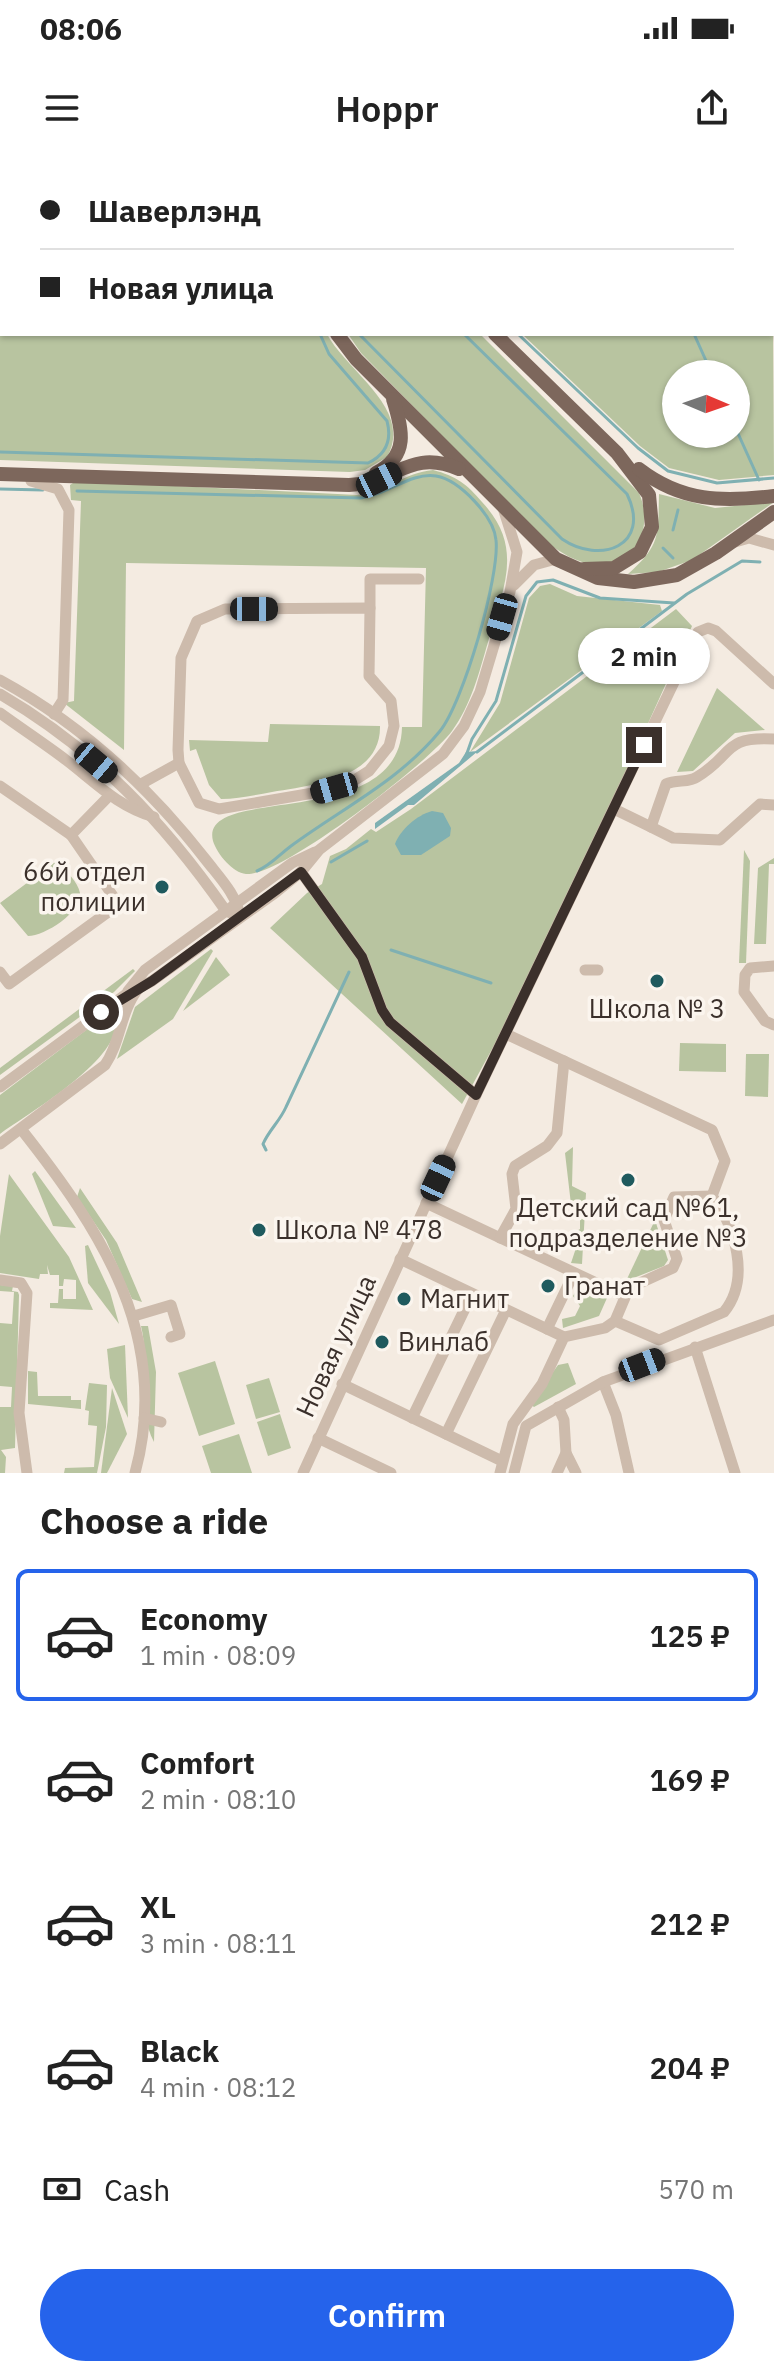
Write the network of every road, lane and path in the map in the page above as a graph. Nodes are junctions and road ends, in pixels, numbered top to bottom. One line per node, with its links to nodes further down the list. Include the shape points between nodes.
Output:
1 (497, 336): 4 (main road)
2 (340, 337): 3 (main road)
3 (392, 395): 5 (main road, via 403,430 402,447 384,469 362,477); 6 (main road)
4 (617, 453): 8 (main road, via 656,483 694,498); 14 (main road, via 649,495 653,510 648,540 628,563)
5 (0, 468)
6 (466, 472): 7 (main road, via 424,459 379,480 349,485); 9 (main road)
7 (0, 476): 22 (street, via 58,489 69,510 63,700)
8 (774, 496)
9 (504, 510): 13 (main road); 16 (street, via 517,552)
10 (774, 512): 11 (main road)
11 (731, 543): 12 (street, via 749,538); 14 (main road, via 661,580 614,581)
12 (774, 545)
13 (556, 559): 14 (main road); 16 (street, via 524,571)
14 (576, 569)
15 (419, 579): 17 (street, via 370,579)
16 (510, 592): 33 (street, via 480,692 455,739 431,766)
17 (370, 608): 24 (street, via 225,609 197,621 181,658); 24 (street, via 369,676 391,701 394,726 389,746 369,771 319,792 219,809 199,803)
18 (0, 680): 22 (street)
19 (774, 684): 29 (street, Новая улица, via 716,631 698,632)
20 (0, 694): 30 (street, via 77,748)
21 (0, 713): 27 (street)
22 (54, 714): 25 (street)
23 (774, 739): 31 (street, via 738,741 695,780 666,784)
24 (179, 763): 25 (street)
25 (141, 784): 35 (street)
26 (0, 786): 32 (street)
27 (109, 796): 30 (street); 32 (street)
28 (774, 805): 31 (street, via 760,804 720,840 673,838)
29 (614, 809): 31 (street); 45 (street, Новая улица)
30 (155, 817): 36 (street)
31 (651, 827)
32 (71, 835): 41 (street, via 113,896 115,907 9,984)
33 (319, 850): 34 (street); 35 (street)
34 (301, 872): 37 (street); 48 (street, via 362,957 390,1022)
35 (238, 902): 36 (street); 37 (street)
36 (226, 911): 37 (street); 43 (street, via 145,970)
37 (240, 917): 42 (street)
38 (774, 966): 44 (street, via 750,968 744,992)
39 (585, 970): 40 (street)
40 (598, 970)
41 (0, 972)
42 (141, 987): 43 (street); 49 (street, via 130,1000 105,1065)
43 (125, 995): 47 (street)
44 (774, 1025)
45 (506, 1034): 46 (street); 48 (street, Новая улица)
46 (564, 1061): 51 (street, via 712,1130 725,1161); 53 (street, via 557,1133 547,1146 515,1166 516,1209)
47 (0, 1087)
48 (476, 1095): 52 (street, Новая улица)
49 (21, 1129): 50 (street); 60 (street, via 94,1231)
50 (0, 1144)
51 (712, 1196): 58 (street, via 674,1197 664,1220 677,1259 673,1268 629,1288); 66 (street, via 740,1263 730,1304 724,1312)
52 (426, 1203): 53 (street); 54 (street, Новая улица)
53 (500, 1238): 55 (street)
54 (400, 1259): 57 (street); 70 (street, Новая улица)
55 (574, 1273): 58 (street); 63 (street)
56 (0, 1280): 79 (street, via 21,1283 27,1293 19,1413)
57 (472, 1294): 59 (street); 73 (street)
58 (624, 1296): 62 (street)
59 (506, 1310): 63 (street); 75 (street)
60 (134, 1316): 64 (street, via 171,1305 180,1334); 72 (street)
61 (774, 1320): 67 (street)
62 (615, 1321): 65 (street); 66 (street)
63 (547, 1329): 65 (street)
64 (171, 1337)
65 (564, 1337): 78 (street, via 542,1384 513,1424)
66 (659, 1340): 68 (street)
67 (695, 1347): 68 (street); 87 (street)
68 (664, 1357): 69 (street)
69 (603, 1382): 71 (street); 86 (street)
70 (342, 1384): 73 (street); 76 (street, Новая улица)
71 (558, 1407): 77 (street); 83 (street, via 526,1426)
72 (144, 1418): 74 (street); 80 (street)
73 (412, 1418): 75 (street)
74 (161, 1422)
75 (446, 1434): 78 (street)
76 (318, 1438): 81 (street, Новая улица); 82 (street)
77 (566, 1453): 84 (street); 85 (street)
78 (501, 1467)
79 (27, 1473)
80 (135, 1473)
81 (303, 1473)
82 (391, 1473)
83 (514, 1473)
84 (557, 1473)
85 (576, 1473)
86 (629, 1473)
87 (735, 1473)

